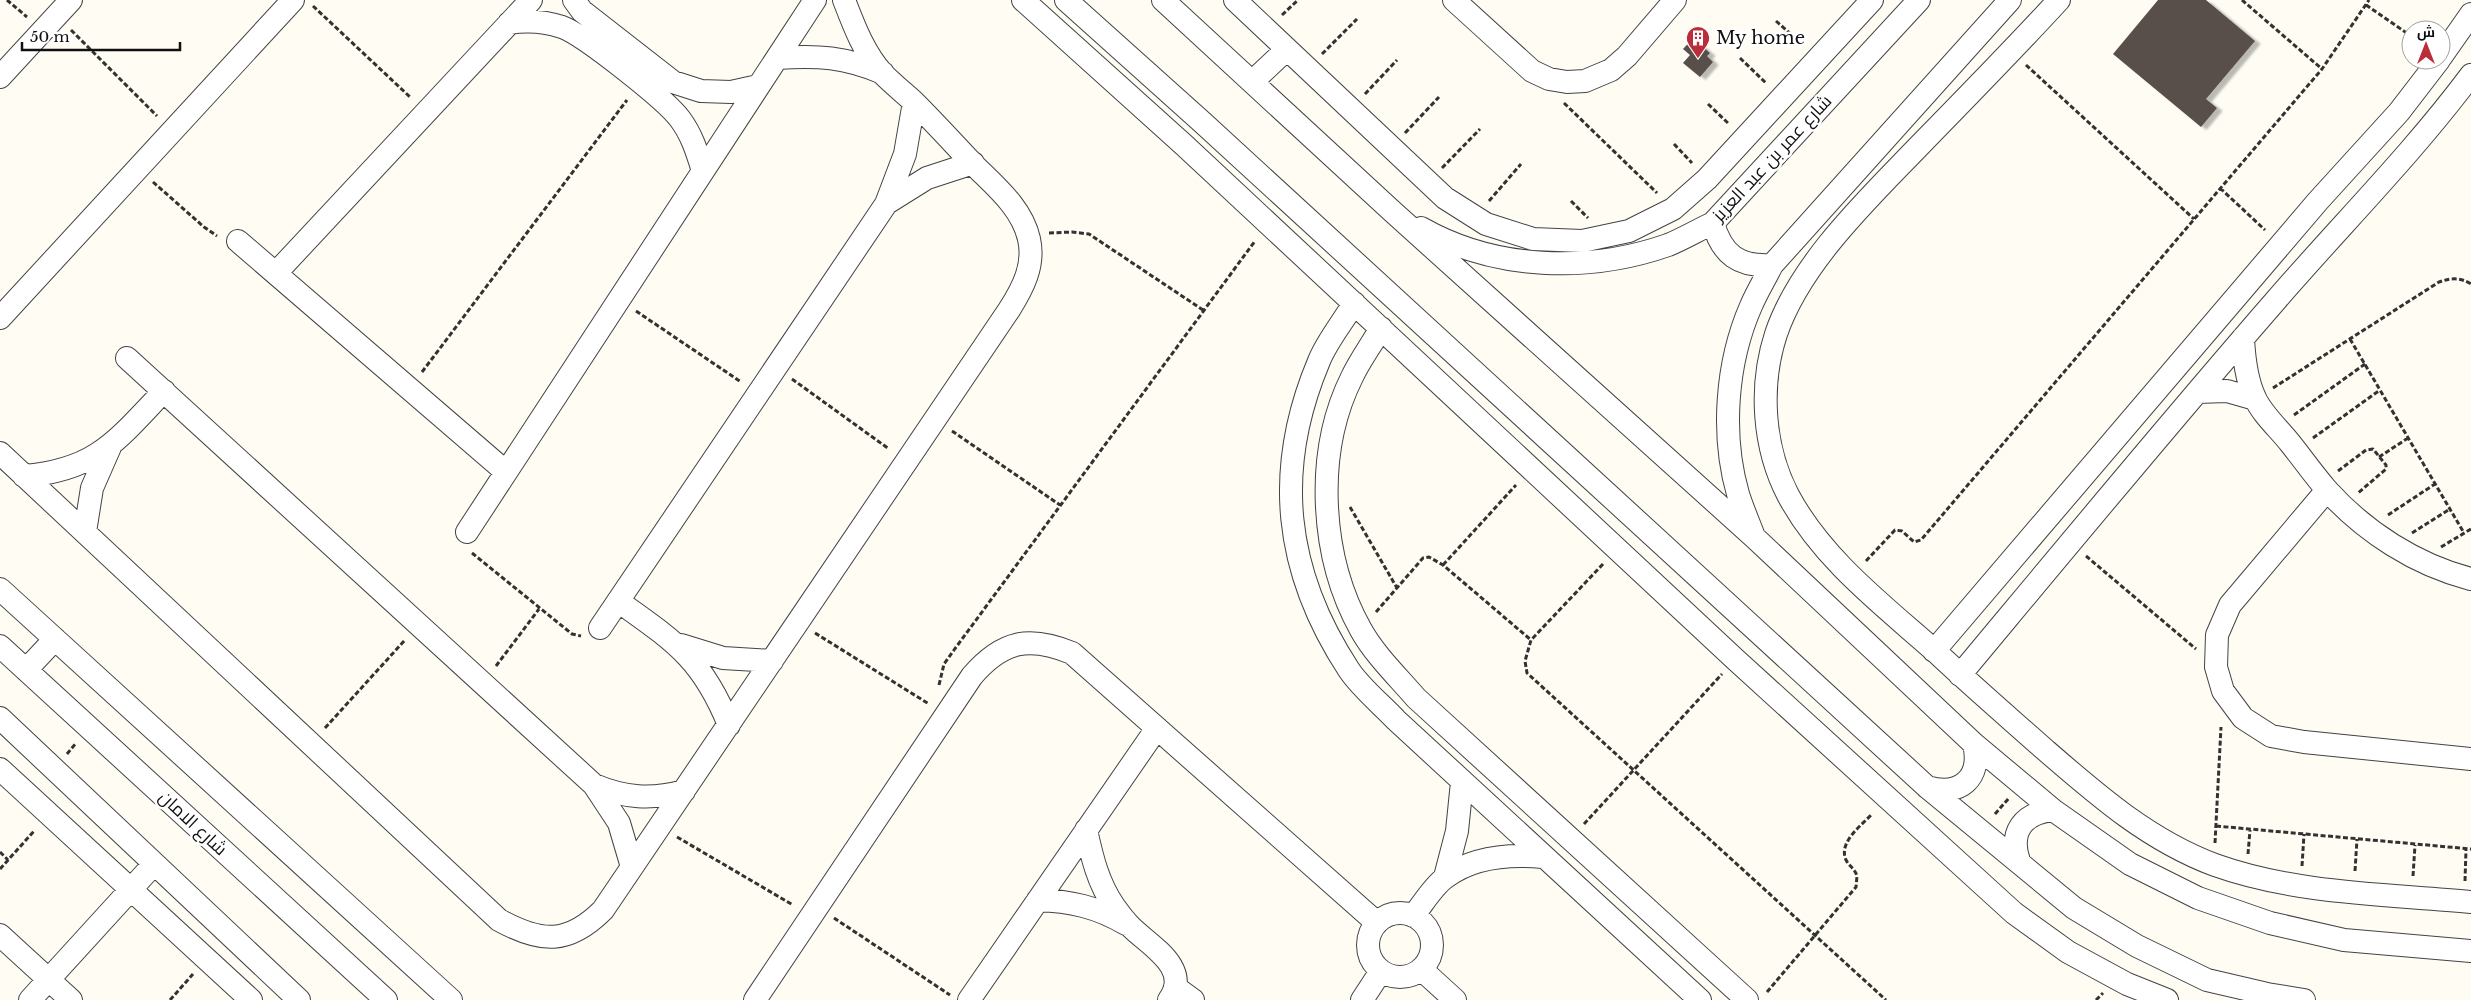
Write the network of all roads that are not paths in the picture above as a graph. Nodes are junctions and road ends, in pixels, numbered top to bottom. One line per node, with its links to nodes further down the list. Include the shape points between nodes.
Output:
1 (293, 0): 47 (street)
2 (530, 0): 18 (street)
3 (574, 0): 28 (street, via 582,11 673,82 701,91 731,92)
4 (815, 0): 22 (street)
5 (844, 0): 24 (street, via 866,50)
6 (1023, 0): 32 (street)
7 (1066, 0): 30 (street)
8 (1164, 0): 27 (street)
9 (1236, 0): 21 (street)
10 (1454, 0): 11 (street, via 1532,71 1548,79 1567,82 1585,81 1611,70)
11 (1675, 0)
12 (1872, 0): 31 (street)
13 (1919, 0): 33 (street, شارع عمر بن عبد العزيز)
14 (2058, 0): 20 (street)
15 (63, 8): 26 (street)
16 (2002, 8): 20 (street); 36 (street)
17 (2471, 14): 19 (street)
18 (509, 23): 35 (street, via 528,20 564,28 640,83 679,118 695,143); 45 (street)
19 (2451, 42)
20 (2016, 46): 37 (street)
21 (1287, 49): 27 (street); 31 (street, via 1445,198 1486,224 1533,239 1582,241 1629,231 1673,209 1707,179)
22 (777, 58): 24 (street, via 833,57); 28 (street)
23 (2431, 70): 38 (street, via 2399,112)
24 (883, 74): 29 (street)
25 (2471, 75): 42 (street, via 2445,109)
26 (0, 77)
27 (1252, 82): 40 (street)
28 (758, 86): 35 (street)
29 (914, 102): 34 (street); 39 (street, via 905,154)
30 (1202, 122): 32 (street); 54 (street)
31 (1747, 134): 33 (street)
32 (1184, 145): 46 (street)
33 (1778, 153): 41 (street, شارع عمر بن عبد العزيز)
34 (973, 163): 39 (street, via 927,178); 72 (street, via 1020,216 1029,239 1030,265 1023,289)
35 (703, 171): 58 (street)
36 (1848, 178): 37 (street); 44 (street)
37 (1870, 196): 71 (street, via 1827,248 1790,303 1777,333 1770,357 1765,398 1769,439 1787,493 1804,521 1852,576)
38 (2318, 201): 42 (street); 71 (street)
39 (886, 204): 66 (street)
40 (1393, 212): 41 (street, شارع عمر بن عبد العزيز, via 1434,235 1480,252 1527,262 1575,264 1623,258 1669,244); 63 (street)
41 (1713, 223): 44 (street, via 1717,239 1740,262)
42 (2343, 223): 49 (street)
43 (238, 241): 45 (street)
44 (1772, 266): 63 (street, via 1750,307 1736,352 1728,399 1731,456 1738,493)
45 (276, 273): 58 (street)
46 (1354, 303): 48 (street); 82 (street, via 1319,359 1297,422 1290,487 1296,552 1317,615 1350,671)
47 (0, 318)
48 (1381, 328): 56 (street); 105 (street, via 1352,378 1342,406 1333,433 1326,491 1331,548 1348,604 1361,630 1377,654 1416,698 1570,839)
49 (2243, 338): 52 (street); 53 (street, via 2246,370)
50 (127, 358): 51 (street)
51 (164, 392): 55 (street); 83 (street)
52 (2196, 392): 53 (street, via 2227,392); 74 (street)
53 (2255, 400): 60 (street)
54 (1537, 428): 56 (street); 84 (street)
55 (110, 447): 59 (street, via 69,468); 61 (street, via 92,488)
56 (1514, 451): 118 (street, via 1736,660 2014,913 2068,952 2127,984)
57 (0, 453): 59 (street)
58 (506, 472): 62 (street)
59 (24, 476): 61 (street)
60 (2331, 493): 64 (street, via 2369,528 2418,560); 79 (street, via 2230,605 2217,635 2216,666 2223,691 2243,718 2271,736)
61 (85, 532): 91 (street, via 499,920 525,934 547,938 571,934 590,923 603,910)
62 (467, 532)
63 (1754, 537): 78 (street)
64 (2471, 578)
65 (0, 589): 68 (street)
66 (618, 601): 67 (street); 69 (street)
67 (600, 628)
68 (55, 639): 73 (street); 111 (street)
69 (677, 644): 72 (street, via 723,658); 76 (street, via 708,681)
70 (0, 646): 73 (street, شارع الامان)
71 (1934, 651): 74 (street)
72 (772, 661): 76 (street)
73 (26, 670): 106 (street, شارع الامان)
74 (1960, 675): 95 (street, via 2095,794 2134,824 2177,849 2246,875 2301,886)
75 (0, 718): 80 (street)
76 (729, 725): 85 (street)
77 (1157, 728): 87 (street); 97 (street); 112 (street, via 1072,652 1051,644 1028,642 1006,647 986,659)
78 (1974, 744): 84 (street, via 1977,757 1974,771 1966,782 1954,789 1940,791); 86 (street)
79 (2471, 758)
80 (46, 761): 81 (street); 90 (street)
81 (7, 775): 93 (street)
82 (1462, 782): 88 (street); 92 (street, via 1457,830)
83 (594, 785): 85 (street, via 615,794 638,798); 91 (street, via 619,823)
84 (1927, 787): 89 (street)
85 (684, 791): 91 (street)
86 (2053, 810): 89 (street, via 2040,811 2020,826 2015,850); 100 (street, via 2130,864 2198,898 2270,923 2344,940)
87 (1086, 830): 94 (street); 98 (street, via 1101,883)
88 (1543, 857): 92 (street, via 1492,857); 117 (street)
89 (2019, 861): 119 (street, via 2074,908 2137,946 2207,980)
90 (154, 864): 93 (street); 110 (street)
91 (632, 867)
92 (1445, 877): 96 (street)
93 (132, 889): 103 (street); 109 (street)
94 (1038, 900): 98 (street, via 1087,906); 113 (street)
95 (2468, 901)
96 (1413, 916): 97 (street, via 1390,915); 101 (street, via 1421,921 1431,936 1431,954)
97 (1377, 923): 102 (street, via 1368,943 1373,964)
98 (1131, 926): 104 (street, via 1168,959 1175,977)
99 (0, 935): 103 (street)
100 (2471, 951)
101 (1421, 970): 102 (street, via 1406,977); 116 (street)
102 (1381, 971): 115 (street)
103 (49, 980): 107 (street); 108 (street)
104 (1172, 993): 114 (street)
105 (1756, 996)
106 (384, 999)
107 (30, 1000)
108 (71, 1000)
109 (251, 1000)
110 (298, 1000)
111 (451, 1000)
112 (755, 1000)
113 (969, 1000)
114 (1194, 1000)
115 (1362, 1000)
116 (1454, 1000)
117 (1700, 1000)
118 (2167, 1000)
119 (2304, 1000)

